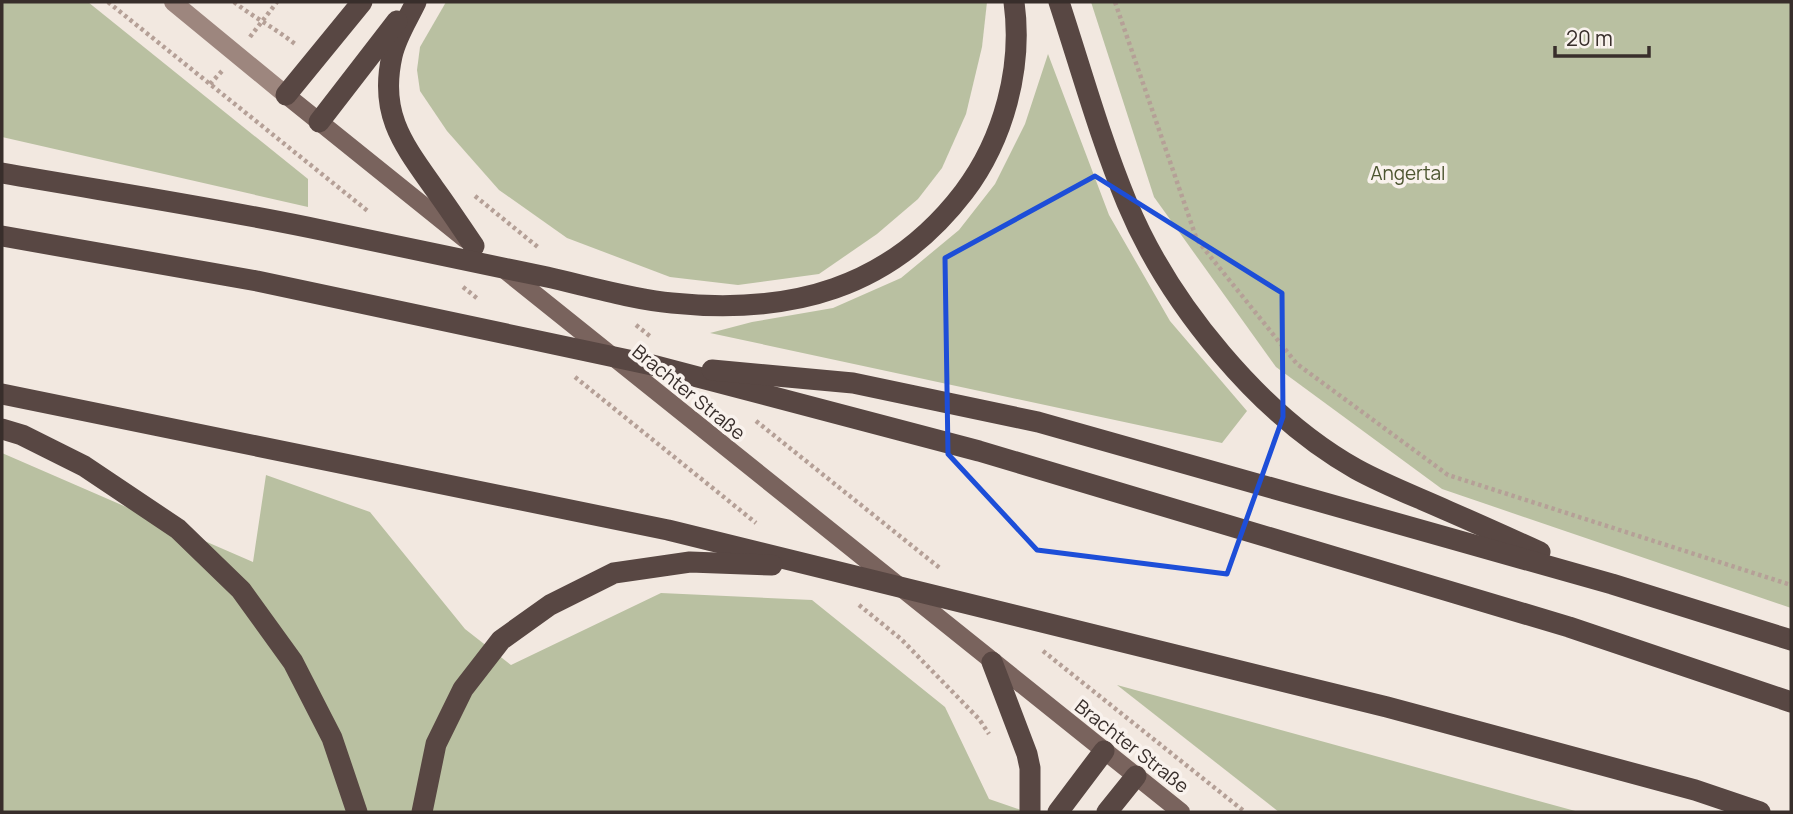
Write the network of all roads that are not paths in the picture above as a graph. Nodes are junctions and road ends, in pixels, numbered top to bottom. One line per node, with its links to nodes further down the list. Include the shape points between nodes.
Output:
1 (173, 2): 6 (main road, Brachter Straße)
2 (362, 2): 6 (highway)
3 (414, 2): 7 (highway); 10 (highway, via 389,72 398,135)
4 (1014, 2): 8 (highway, via 1012,81 1002,121 975,178 948,212 890,263 828,292 789,300 669,303 267,219)
5 (1059, 2): 15 (highway, via 1128,206 1154,258 1184,306 1258,393 1354,468)
6 (286, 95): 7 (main road, Brachter Straße)
7 (319, 122): 10 (main road, Brachter Straße)
8 (2, 173)
9 (2, 236): 11 (highway, via 257,281)
10 (474, 246): 17 (main road, Brachter Straße)
11 (652, 365): 15 (highway, via 853,383 1038,422); 18 (highway, via 1006,459 1569,627)
12 (2, 394): 14 (highway, via 668,530)
13 (2, 429): 21 (highway, via 84,466 178,529 241,590 293,662 332,738)
14 (821, 567): 22 (highway, via 690,562 614,573 550,605 501,640 463,689 436,744); 27 (highway, via 1400,711 1695,790)
15 (1612, 584): 16 (highway)
16 (1791, 640)
17 (992, 662): 19 (main road, Brachter Straße); 23 (highway, via 1027,754)
18 (1791, 702)
19 (1104, 751): 20 (main road, Brachter Straße); 24 (highway)
20 (1136, 776): 25 (highway); 26 (main road, Brachter Straße)
21 (357, 812)
22 (422, 812)
23 (1030, 812)
24 (1058, 812)
25 (1107, 812)
26 (1181, 812)
27 (1760, 812)

